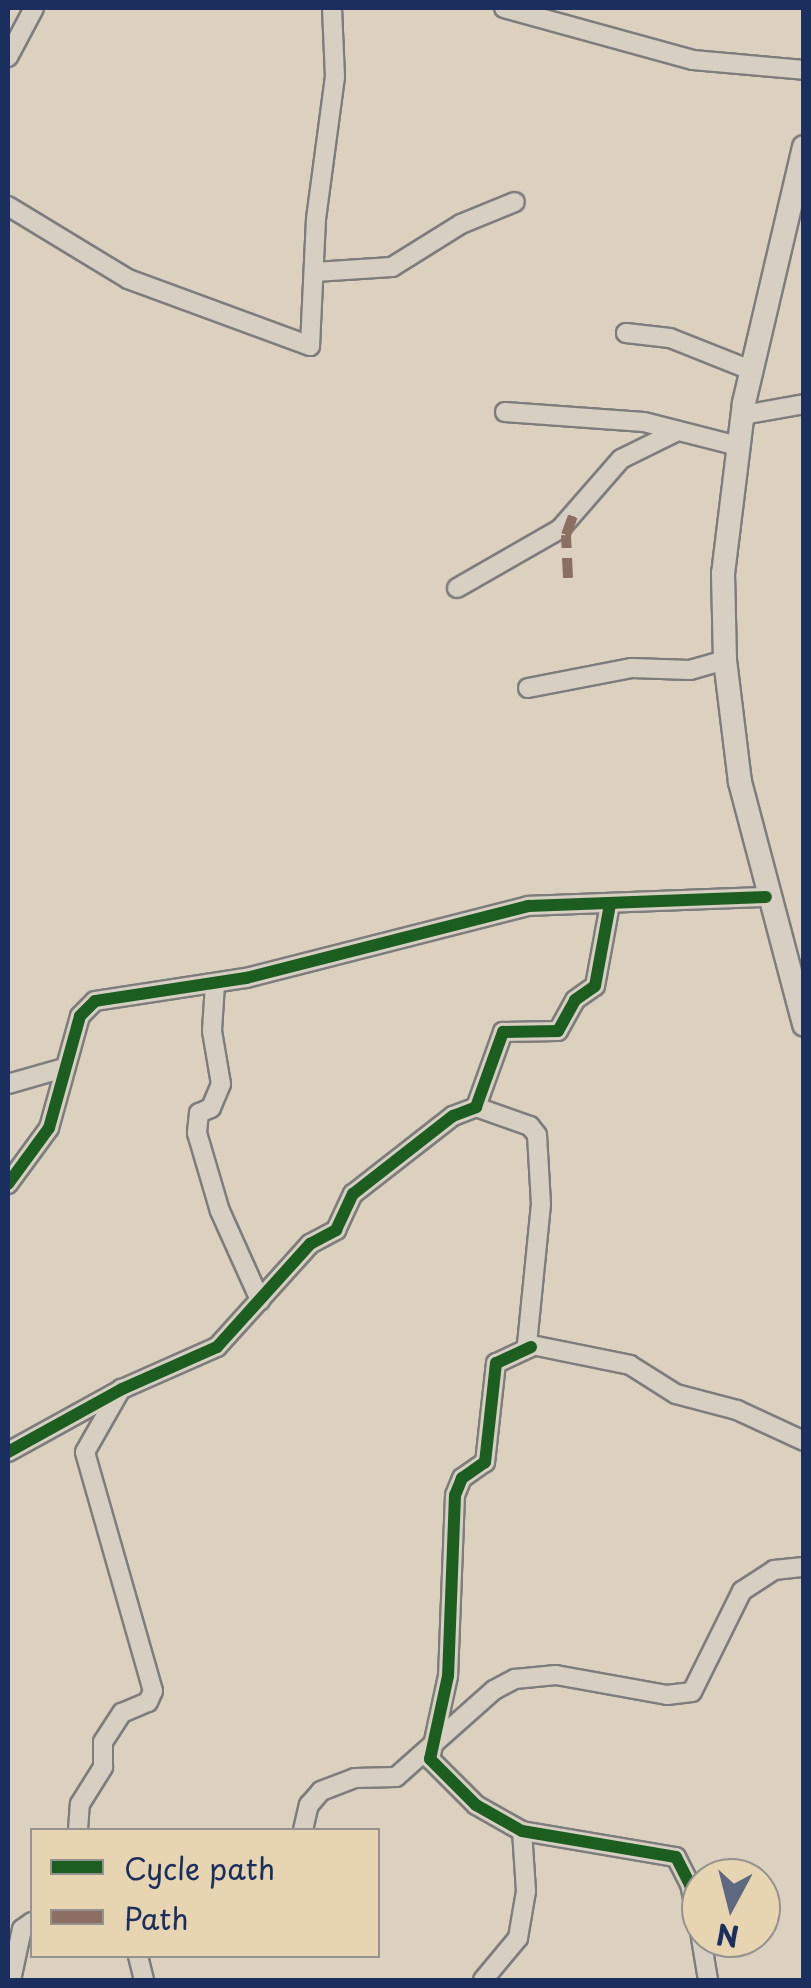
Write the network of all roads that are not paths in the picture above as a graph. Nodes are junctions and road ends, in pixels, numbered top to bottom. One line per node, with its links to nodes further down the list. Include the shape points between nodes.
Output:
1 (34, 8): 4 (street)
2 (332, 8): 9 (street, via 335,77)
3 (507, 8): 5 (street, via 692,60)
4 (8, 58)
5 (804, 70)
6 (804, 147): 11 (main road)
7 (515, 202): 9 (street, via 461,224 392,268)
8 (8, 206): 9 (street, via 128,279 302,346 315,338)
9 (315, 272)
10 (626, 334): 11 (street, via 670,338)
11 (752, 370): 14 (main road)
12 (804, 404): 14 (street)
13 (505, 412): 15 (street, via 560,420 604,417)
14 (742, 414): 16 (main road)
15 (678, 432): 16 (street); 17 (street, via 621,459 560,529)
16 (738, 446): 18 (main road, via 723,573)
17 (457, 588)
18 (725, 660): 19 (street, via 690,670 632,668); 20 (main road, via 740,782)
19 (528, 688)
20 (766, 897): 21 (street); 23 (main road)
21 (610, 904): 22 (street, via 528,906); 26 (street, via 595,986 575,1000 558,1031 503,1032)
22 (215, 984): 24 (street, via 96,1001 80,1016); 28 (street, via 212,1031 221,1084 211,1108 200,1112 196,1131 213,1193)
23 (804, 1025)
24 (60, 1069): 25 (street); 27 (street, via 52,1122)
25 (8, 1084)
26 (476, 1107): 28 (street, via 375,1173 352,1194 336,1230 310,1244); 29 (street, via 530,1126 537,1135 541,1204 524,1338)
27 (8, 1184)
28 (260, 1300): 30 (street, via 210,1352)
29 (531, 1347): 31 (street, via 630,1365 676,1394 737,1410); 34 (street, via 496,1363 485,1462 462,1478 455,1495 448,1676)
30 (122, 1389): 32 (street); 35 (street, via 85,1452 152,1694 122,1713 103,1742 104,1767 80,1804)
31 (804, 1441)
32 (8, 1452)
33 (804, 1567): 34 (street, via 774,1570 742,1591 692,1692 666,1695 556,1675 515,1680 494,1690)
34 (432, 1749): 36 (street, via 386,1782 355,1778 321,1791); 37 (street, via 434,1768 446,1780)
35 (78, 1828)
36 (303, 1828)
37 (522, 1830): 38 (street, via 676,1856); 43 (street, via 526,1890 518,1938)
38 (681, 1872)
39 (30, 1923): 41 (street, via 22,1929)
40 (8, 1926): 41 (street)
41 (20, 1960): 42 (street)
42 (11, 1980)
43 (483, 1980)

